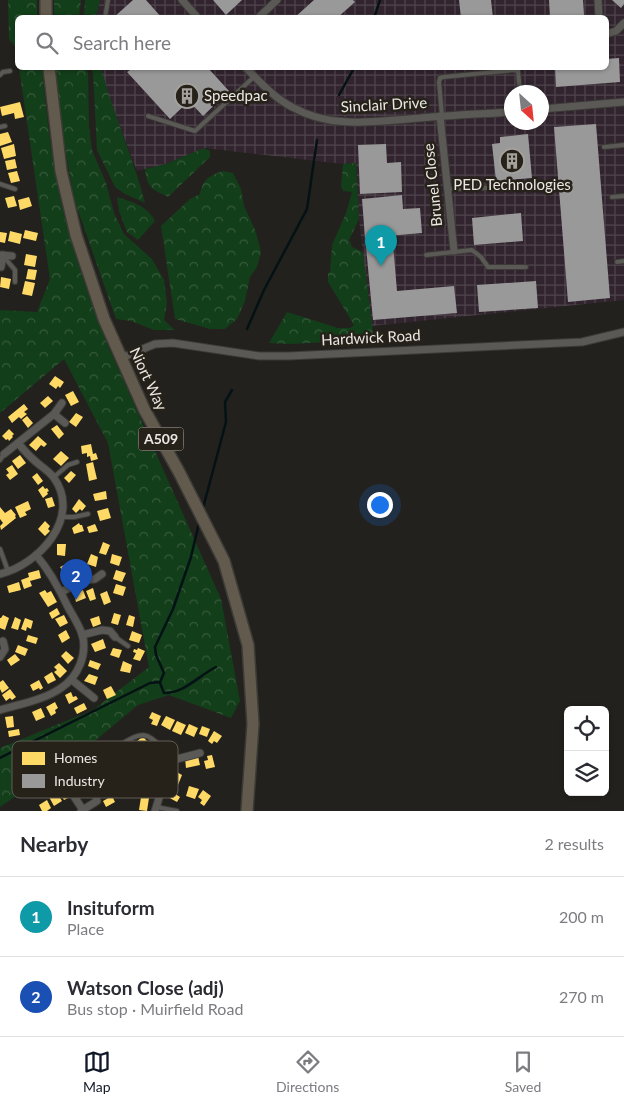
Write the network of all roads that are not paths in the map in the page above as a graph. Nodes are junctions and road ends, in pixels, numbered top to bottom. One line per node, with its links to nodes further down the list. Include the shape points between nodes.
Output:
1 (46, 0): 6 (highway)
2 (108, 0): 7 (lane)
3 (182, 0): 8 (street)
4 (277, 0): 9 (street)
5 (598, 0): 10 (street)
6 (46, 15)
7 (106, 15)
8 (195, 15)
9 (261, 15)
10 (599, 15)
11 (624, 23): 12 (street)
12 (609, 33)
13 (48, 70): 44 (highway, Niort Way / A509, via 61,171 76,236)
14 (248, 70): 17 (street, Sinclair Drive)
15 (10, 71): 16 (lane)
16 (0, 75)
17 (255, 76): 22 (lane, via 195,131); 23 (street, Sinclair Drive, via 270,92 292,107 339,123)
18 (519, 85): 23 (lane, via 518,71 514,70 443,76 439,82)
19 (624, 102): 20 (street)
20 (549, 108)
21 (504, 112): 23 (street, Sinclair Drive)
22 (148, 116)
23 (441, 116): 31 (street, Brunel Close)
24 (5, 126): 25 (lane)
25 (0, 128)
26 (624, 146): 27 (lane)
27 (604, 147)
28 (0, 184): 30 (lane)
29 (516, 187): 31 (lane)
30 (15, 189)
31 (447, 189): 34 (street, Brunel Close)
32 (624, 196): 33 (lane)
33 (612, 197)
34 (454, 251): 36 (lane); 41 (lane, via 472,250 488,267)
35 (1, 255): 37 (street); 40 (street); 42 (lane, via 15,270)
36 (426, 255)
37 (12, 256)
38 (617, 262): 39 (lane)
39 (624, 262)
40 (1, 267)
41 (526, 267)
42 (15, 282)
43 (624, 332): 44 (street, Hardwick Road, via 582,342 289,356 259,356 173,343 155,344)
44 (121, 358): 78 (highway, Niort Way / A509, via 144,409 224,561 248,645 253,724)
45 (62, 403): 46 (street)
46 (54, 414): 47 (street); 48 (street)
47 (65, 423)
48 (18, 443): 49 (street); 51 (street)
49 (2, 457)
50 (77, 462): 51 (lane)
51 (54, 477): 53 (street, via 64,503)
52 (88, 514): 53 (lane)
53 (62, 517): 55 (street, via 55,533)
54 (0, 549): 56 (lane)
55 (36, 555): 56 (street); 59 (street)
56 (8, 572): 57 (street)
57 (0, 574)
58 (102, 574): 59 (street)
59 (61, 592): 60 (street)
60 (82, 635): 61 (street, via 102,630 110,631); 65 (street, via 83,656)
61 (115, 637): 63 (lane)
62 (3, 641): 64 (street, via 5,649)
63 (128, 646)
64 (0, 657)
65 (72, 680): 66 (street); 67 (street, via 52,694)
66 (94, 698)
67 (0, 710)
68 (126, 741): 69 (lane, via 142,734)
69 (154, 741)
70 (200, 753): 71 (street)
71 (178, 759)
72 (75, 798): 76 (street)
73 (95, 798): 74 (lane)
74 (97, 801): 76 (street)
75 (156, 809): 77 (lane)
76 (82, 810)
77 (177, 811)
78 (247, 811)

